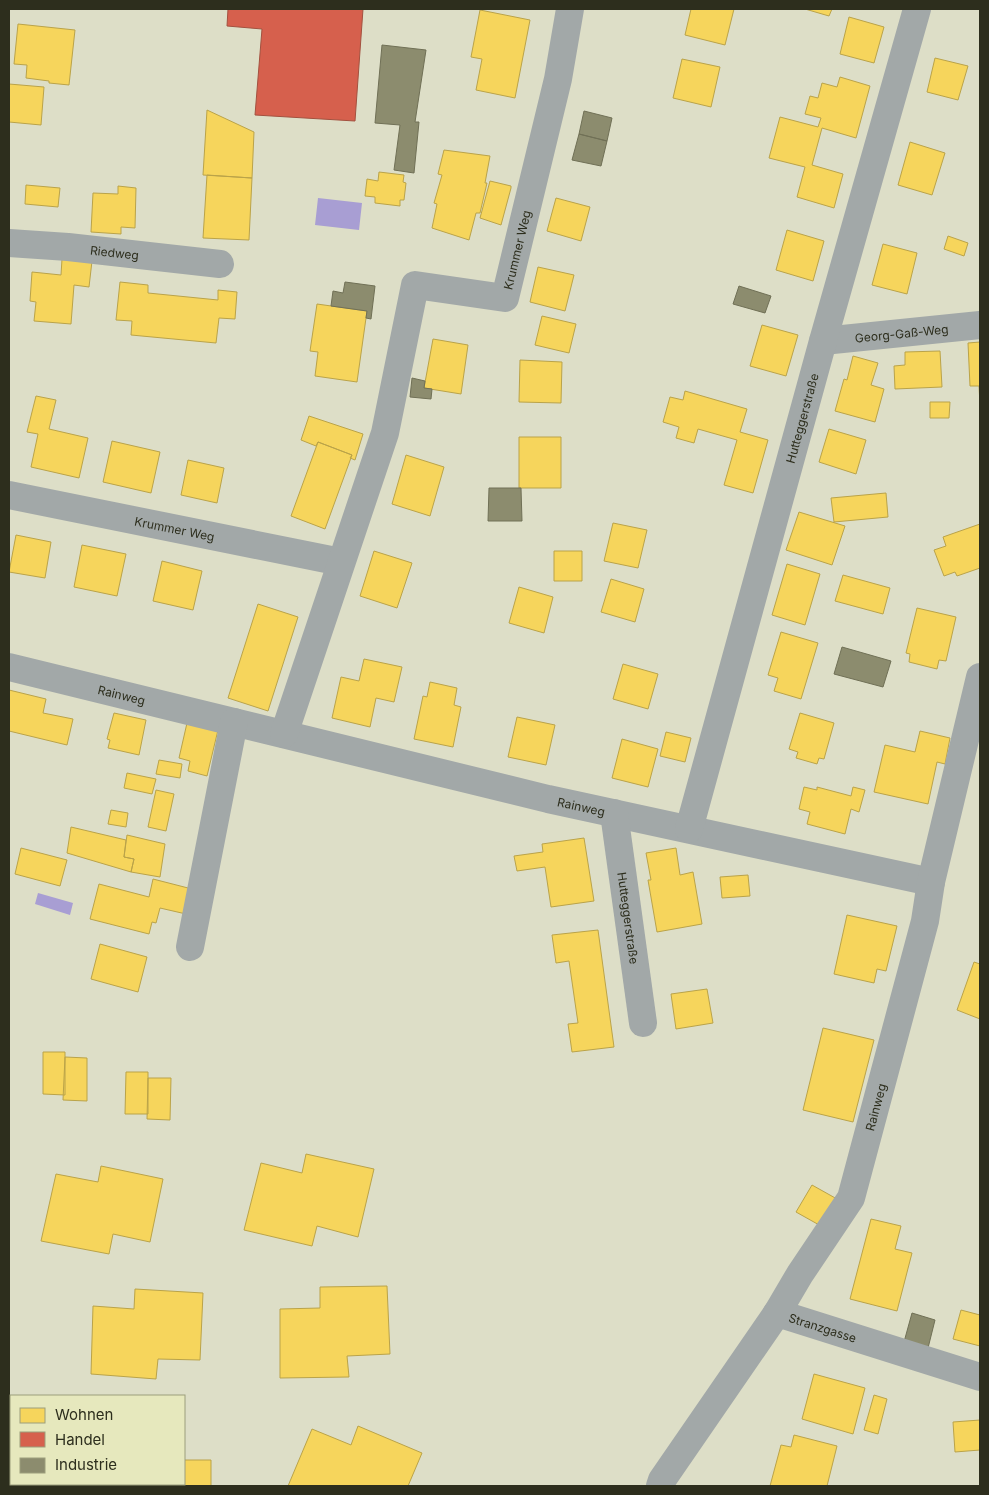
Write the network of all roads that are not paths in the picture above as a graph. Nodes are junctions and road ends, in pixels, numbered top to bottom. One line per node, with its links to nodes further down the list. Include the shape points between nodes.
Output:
1 (570, 9): 8 (street, Krummer Weg, via 558,78 505,298 415,285 385,433)
2 (917, 9): 6 (street, Hutteggerstraße)
3 (9, 243): 4 (street, Riedweg)
4 (220, 264)
5 (980, 325): 6 (street, Georg-Gaß-Weg)
6 (822, 341): 14 (street, Hutteggerstraße)
7 (9, 495): 8 (street, Krummer Weg)
8 (341, 562): 12 (street, Krummer Weg)
9 (9, 667): 11 (street, Rainweg)
10 (980, 677): 15 (street, Rainweg)
11 (234, 722): 12 (street, Rainweg); 16 (street)
12 (284, 734): 13 (street, Rainweg)
13 (614, 814): 14 (street, Rainweg); 17 (street, Hutteggerstraße)
14 (689, 829): 15 (street, Rainweg)
15 (931, 882): 18 (street, Rainweg, via 925,921 851,1198)
16 (190, 947)
17 (643, 1023)
18 (777, 1314): 19 (street, Stranzgasse); 20 (street, Stranzgasse)
19 (980, 1376)
20 (660, 1486)

